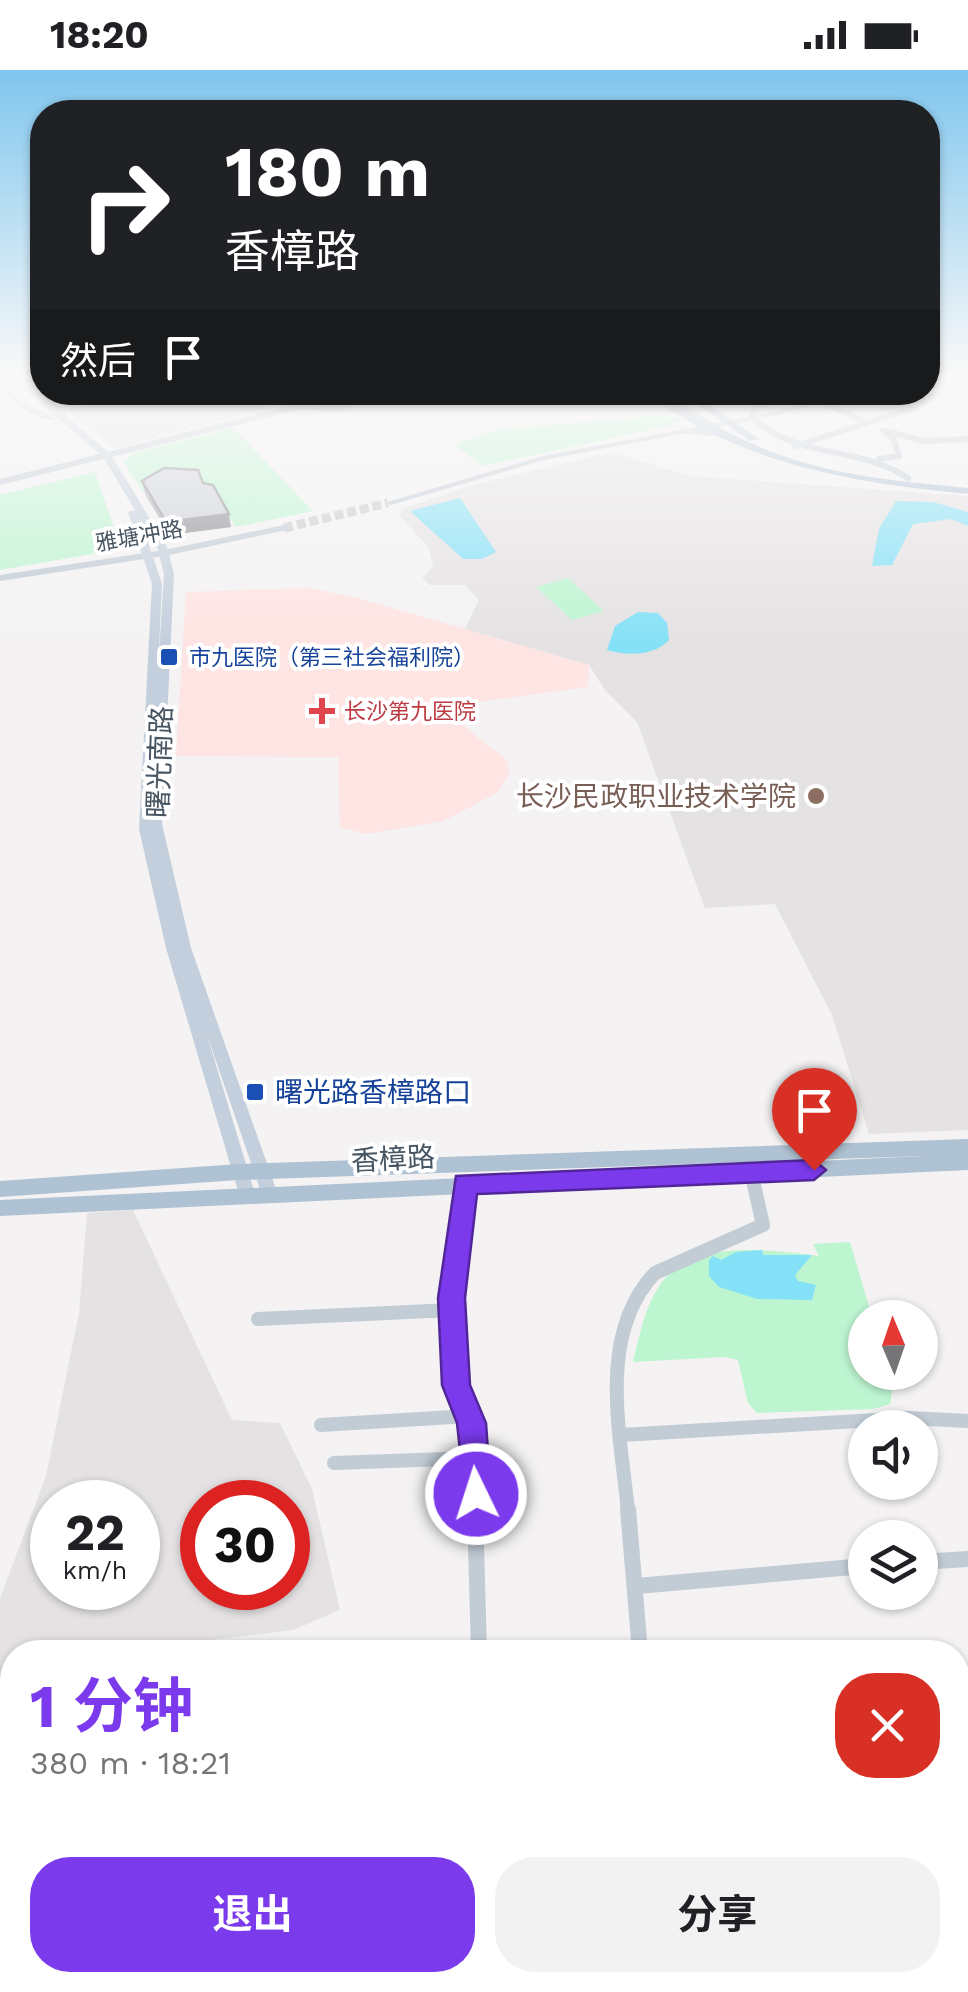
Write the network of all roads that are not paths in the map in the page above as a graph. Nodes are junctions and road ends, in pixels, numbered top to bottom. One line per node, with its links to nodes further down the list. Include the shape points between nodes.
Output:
1 (65, 466): 8 (street)
2 (109, 466): 12 (main road, 曙光南路)
3 (515, 466): 10 (street)
4 (794, 466): 9 (main road)
5 (828, 466): 7 (main road)
6 (886, 466): 7 (street)
7 (908, 478): 9 (main road)
8 (0, 482)
9 (968, 487)
10 (386, 501)
11 (282, 526): 12 (street, 雅塘冲路)
12 (156, 551): 13 (street, 雅塘冲路); 17 (main road, 曙光南路, via 168,574 156,824 184,948); 18 (main road, 曙光南路, via 146,828)
13 (0, 575)
14 (968, 1147): 16 (main road, 香樟路)
15 (968, 1162): 16 (main road, 香樟路)
16 (750, 1164): 17 (main road, 香樟路); 19 (main road, 香樟路); 29 (street, via 763,1224 757,1231 666,1262 638,1292 616,1372)
17 (264, 1171): 18 (main road, 香樟路); 21 (main road, 曙光南路)
18 (238, 1172): 20 (main road, 香樟路); 22 (main road, 曙光南路)
19 (465, 1184): 21 (main road, 香樟路); 24 (street)
20 (0, 1188)
21 (269, 1192): 22 (main road, 香樟路)
22 (247, 1194): 23 (main road, 香樟路)
23 (0, 1208)
24 (452, 1310): 25 (street); 26 (street, via 456,1385)
25 (258, 1319)
26 (469, 1416): 28 (street); 30 (street)
27 (968, 1421): 29 (street, via 909,1418)
28 (321, 1425)
29 (622, 1434): 35 (street)
30 (474, 1458): 31 (street); 36 (street)
31 (334, 1463)
32 (968, 1559): 33 (street)
33 (938, 1561)
34 (848, 1567): 35 (street)
35 (636, 1586): 37 (street)
36 (480, 1640)
37 (639, 1640)

